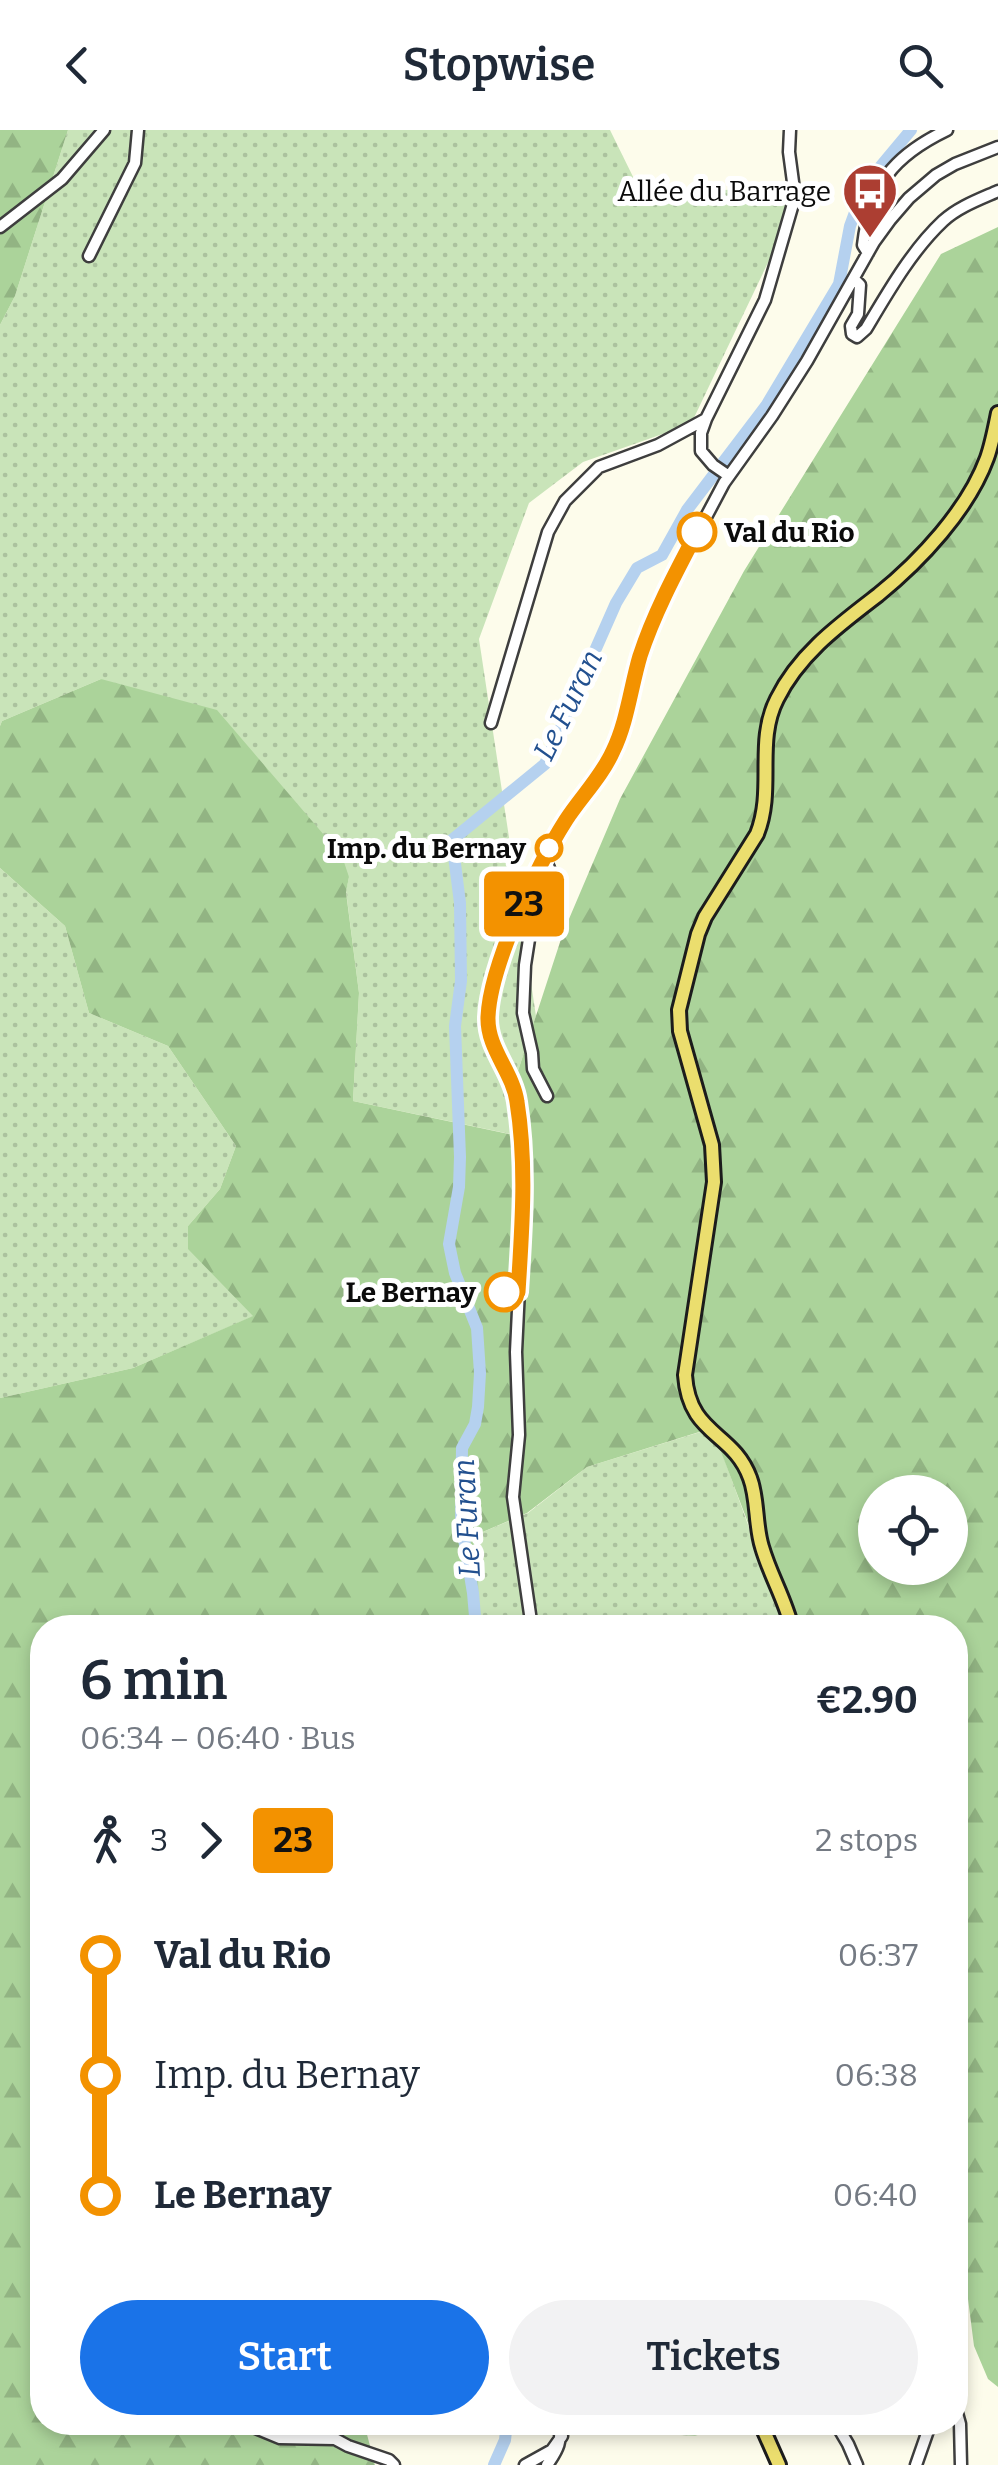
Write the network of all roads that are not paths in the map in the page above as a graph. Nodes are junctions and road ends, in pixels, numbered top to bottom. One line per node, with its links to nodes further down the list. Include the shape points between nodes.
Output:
1 (104, 130): 7 (street, via 62,180)
2 (138, 130): 9 (street, via 135,163)
3 (790, 130): 12 (street, via 795,197 764,300)
4 (947, 130): 8 (street, via 893,165 873,197 863,245)
5 (998, 146): 8 (street, via 924,184)
6 (998, 192): 10 (street, via 945,219 856,337 851,326 860,285)
7 (0, 227)
8 (868, 252): 10 (street)
9 (88, 256)
10 (854, 279): 13 (street, via 772,416)
11 (998, 414): 18 (main road, via 980,474 938,536 816,646 777,697 768,719 762,820 705,917 680,1010 712,1146 714,1182 686,1392 693,1411 738,1454 750,1479 760,1542)
12 (706, 419): 13 (street, via 701,451); 14 (street, via 599,468 565,501 548,532)
13 (727, 474): 15 (street, via 649,632 615,748)
14 (491, 723)
15 (544, 858): 16 (street, via 549,868 532,920 522,1013 533,1069); 17 (street, via 510,938 488,1016 490,1037 518,1102 524,1208 513,1497)
16 (547, 1096)
17 (530, 1615)
18 (788, 1615)
19 (273, 2435): 26 (street, via 335,2438)
20 (766, 2435): 29 (main road)
21 (841, 2435): 25 (street)
22 (926, 2435): 30 (street)
23 (960, 2435): 31 (street)
24 (562, 2436): 27 (street); 28 (street)
25 (855, 2463)
26 (394, 2465)
27 (525, 2465)
28 (547, 2465)
29 (779, 2465)
30 (916, 2465)
31 (961, 2465)

